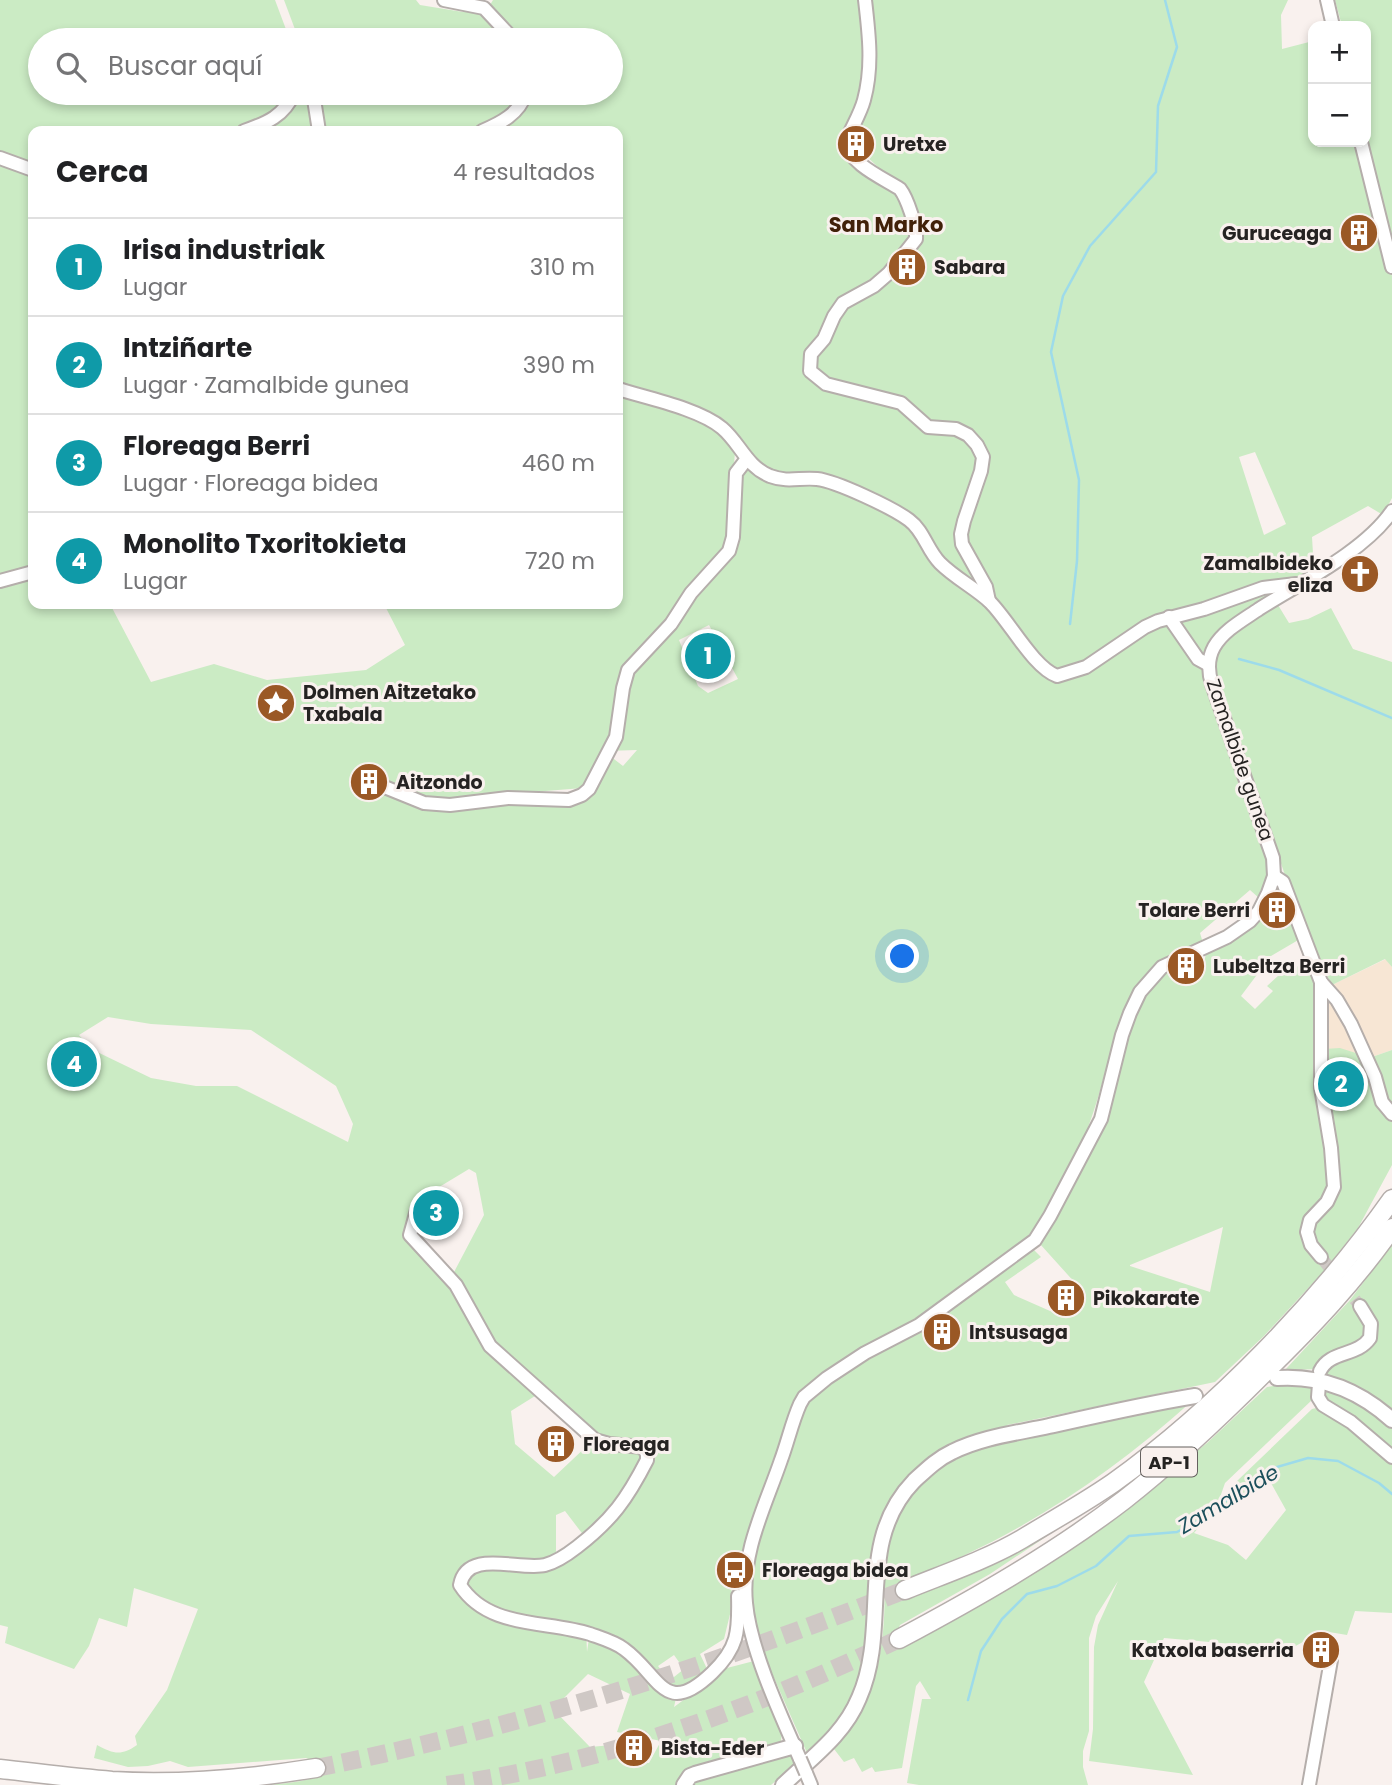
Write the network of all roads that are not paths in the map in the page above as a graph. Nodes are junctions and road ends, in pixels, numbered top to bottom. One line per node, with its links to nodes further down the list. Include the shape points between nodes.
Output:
1 (444, 0): 5 (street, via 484,8)
2 (865, 0): 23 (street, via 870,73 847,148 864,166 900,189 916,239 889,273 843,303 811,354 810,371 826,384 901,403 928,428 956,429 977,445 983,457 981,471 961,534)
3 (1327, 0): 4 (street)
4 (1332, 21)
5 (503, 28)
6 (287, 105): 9 (street)
7 (315, 105): 10 (street)
8 (522, 105): 11 (street)
9 (257, 126)
10 (318, 126)
11 (492, 126)
12 (1362, 147): 15 (street)
13 (0, 158): 14 (street)
14 (28, 168)
15 (1392, 267)
16 (623, 391): 17 (street, via 721,426)
17 (746, 460): 23 (street, via 768,475 792,481 816,478 843,487 908,519 940,563); 26 (street, via 736,473 729,551 691,593 671,625 628,670 616,737 589,789 569,800 508,799 450,805 424,803)
18 (1392, 510): 19 (street, Zamalbide gunea)
19 (1388, 526): 22 (street, Zamalbide gunea)
20 (28, 573): 21 (street)
21 (0, 580)
22 (1300, 583): 24 (street, via 1263,588); 25 (street, Zamalbide gunea, via 1229,630 1214,647)
23 (989, 601): 24 (street, via 1041,667 1057,676 1086,667 1145,627)
24 (1169, 617): 25 (street, via 1198,659)
25 (1209, 665): 27 (street, Zamalbide gunea, via 1269,844)
26 (387, 788)
27 (1274, 876): 28 (street, Zamalbide gunea, via 1283,882); 39 (street, via 1259,911 1240,930 1162,967 1140,992 1122,1035 1101,1119 1035,1240 919,1325 865,1353 804,1397 750,1546)
28 (1321, 982): 29 (street, Zamalbide gunea, via 1351,1024 1382,1102); 33 (street, Zamalbide gunea, via 1321,1088 1334,1187 1310,1220 1307,1232)
29 (1392, 1114)
30 (1392, 1199): 40 (highway, AP-1, via 1360,1244 1241,1374 1155,1449 1112,1483 1019,1541)
31 (417, 1210): 39 (street, via 410,1235 456,1285 490,1346 595,1440 643,1447 647,1454 627,1497 588,1539 544,1565 489,1564 466,1569 460,1585 468,1597 490,1613 608,1641 624,1649 663,1687 680,1694 708,1676 732,1650 738,1631 737,1586)
32 (1392, 1228): 41 (highway, AP-1, via 1309,1329 1124,1500 1035,1560)
33 (1321, 1256)
34 (1360, 1306): 38 (street, via 1371,1324 1370,1338 1361,1348 1323,1365 1318,1397)
35 (1277, 1378): 37 (main road, via 1331,1383 1369,1401)
36 (1195, 1396): 48 (main road, via 1000,1436 951,1452 927,1469 900,1499 882,1535 872,1656 860,1697 838,1733)
37 (1392, 1420)
38 (1392, 1457)
39 (746, 1575): 43 (street, via 749,1627)
40 (905, 1590)
41 (898, 1639)
42 (1331, 1660): 49 (street)
43 (797, 1753): 46 (street, bridge); 47 (main road, via 695,1774)
44 (316, 1768): 45 (highway, via 252,1778 164,1782)
45 (0, 1769)
46 (808, 1779)
47 (684, 1785)
48 (783, 1785)
49 (1309, 1785)

